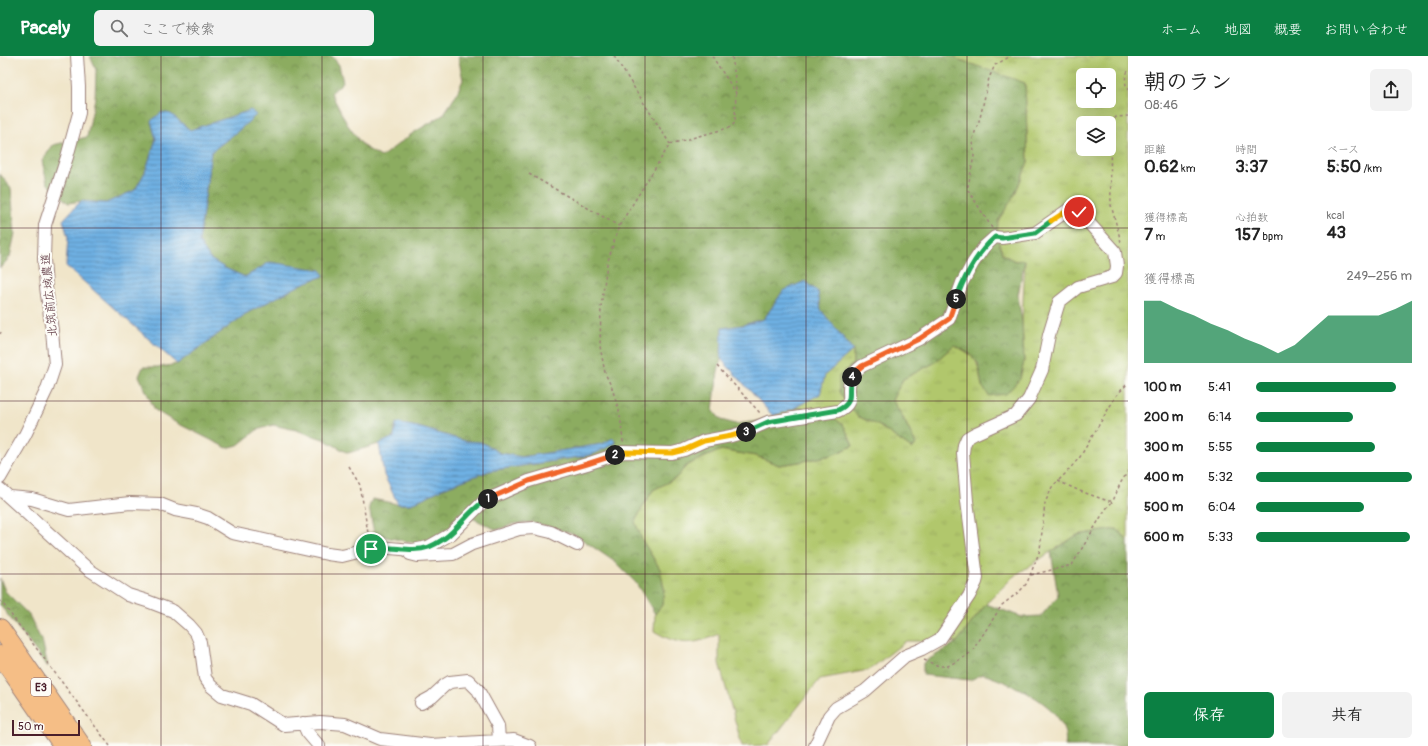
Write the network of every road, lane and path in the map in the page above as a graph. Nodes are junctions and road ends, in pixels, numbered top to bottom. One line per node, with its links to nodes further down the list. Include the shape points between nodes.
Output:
1 (77, 56): 21 (street, 北筑前広域農道, via 79,113 45,225 46,287 55,365 47,389 25,435)
2 (614, 56): 10 (path)
3 (712, 56): 8 (path)
4 (732, 56): 8 (path)
5 (1011, 56): 13 (path, via 995,65 989,78 973,139 974,156 968,186)
6 (1128, 71): 7 (path, via 1125,82)
7 (1128, 90)
8 (736, 94): 10 (path, via 736,117 732,126)
9 (1128, 116): 14 (path, via 1116,117 1110,129 1111,205 1121,244)
10 (670, 144): 12 (path)
11 (530, 174): 12 (path)
12 (619, 226): 18 (path, via 607,264 601,308 600,346 605,373 620,414)
13 (995, 237): 14 (street, via 1035,233 1068,210 1079,212); 17 (street, via 973,263 962,283 949,319 919,339 862,366 850,381 850,398 846,407)
14 (1115, 252): 32 (street, via 1117,266 1112,277 1078,287 1059,302 1042,370 1023,407 1016,415 967,438 963,453 976,582 940,639)
15 (717, 366): 17 (path)
16 (1128, 383): 22 (path, via 1116,396 1080,457)
17 (768, 422): 18 (street, via 745,432 704,441 672,453)
18 (623, 452): 28 (street, via 514,486 484,501 451,534 428,547)
19 (348, 467): 27 (path, via 360,485)
20 (1128, 471): 25 (path)
21 (0, 478)
22 (1058, 481): 25 (path, via 1080,492); 29 (path, via 1052,487 1046,502 1040,550)
23 (0, 488): 24 (street)
24 (10, 497): 27 (street, via 32,499 69,510 130,503 160,504 208,518 232,533 289,547 342,556); 35 (street, via 88,569 128,595 172,611 189,625 200,642 205,678 222,695 251,704 284,725)
25 (1113, 501): 29 (path, via 1072,565)
26 (577, 545): 28 (street, via 551,532 534,528 519,529 472,544 453,554 418,556 408,554)
27 (371, 549): 28 (street)
28 (405, 549)
29 (1031, 575): 32 (path, via 1020,591 1002,605 972,651 966,656 948,666 939,666)
30 (0, 600): 39 (path)
31 (0, 628): 38 (highway, E3)
32 (912, 654): 42 (street, via 905,656 865,691 836,708 829,716)
33 (0, 655): 37 (highway, E3)
34 (421, 703): 36 (street, via 432,697 445,684 468,680 478,690 498,726)
35 (303, 722): 36 (street, via 345,724 380,739 430,745); 40 (street, via 307,732)
36 (499, 740): 41 (street, via 514,740)
37 (63, 746)
38 (82, 746)
39 (110, 746)
40 (319, 746)
41 (530, 746)
42 (815, 746)

